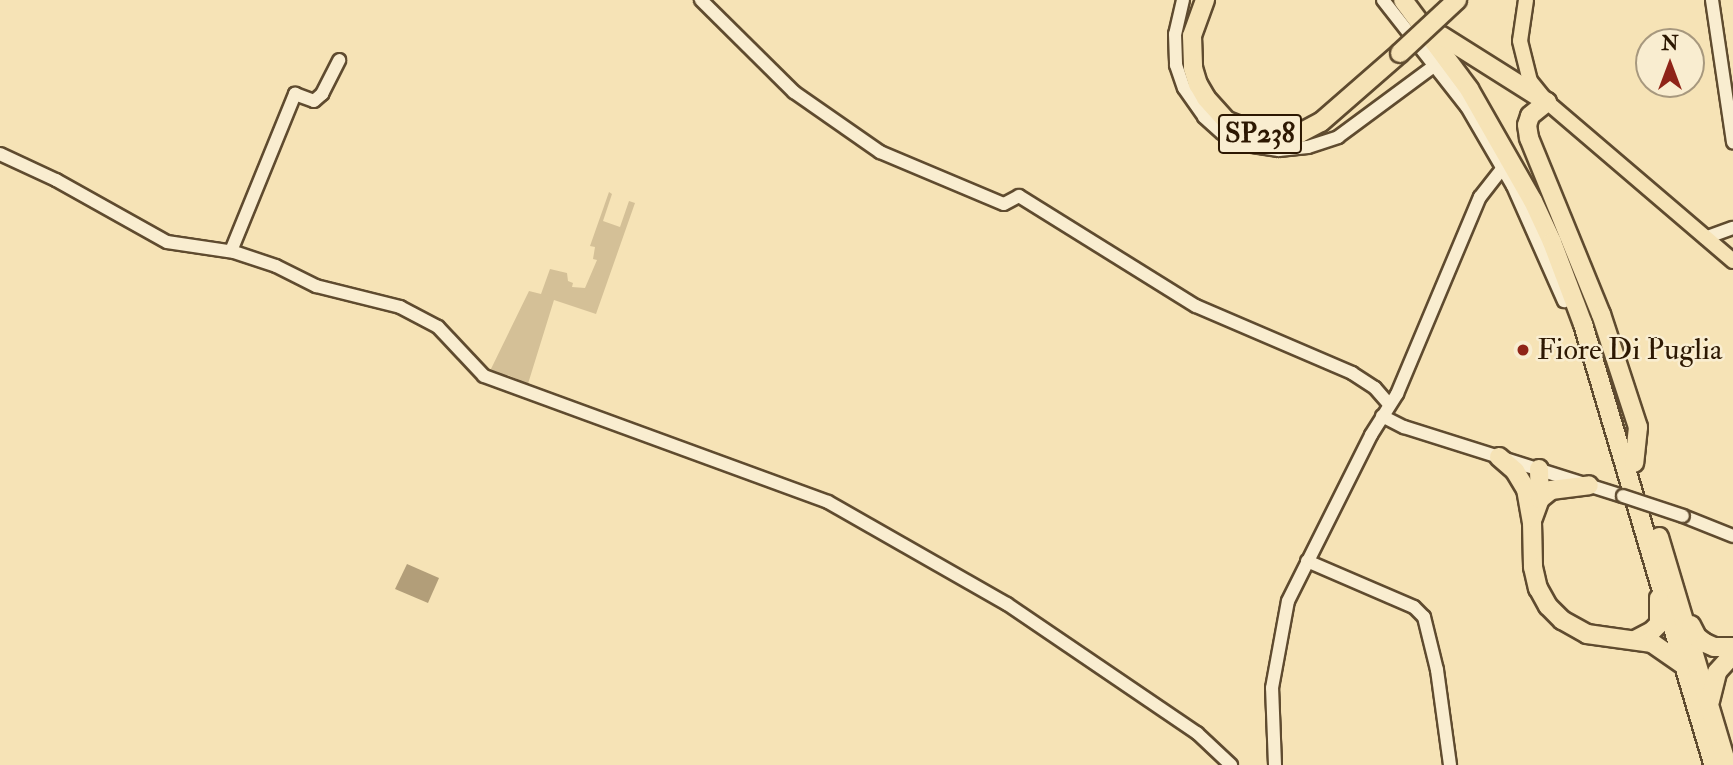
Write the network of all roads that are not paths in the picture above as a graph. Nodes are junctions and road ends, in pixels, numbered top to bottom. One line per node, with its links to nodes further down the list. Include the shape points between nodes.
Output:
1 (701, 0): 21 (street, via 794,92 880,152 1004,204 1019,196 1196,306 1352,373)
2 (1183, 0): 11 (street, via 1175,33 1176,65 1184,88 1204,117 1246,145 1279,150 1338,137)
3 (1205, 0): 5 (highway, SP238, bridge, via 1192,36 1198,84 1227,121 1274,138 1300,133 1321,122)
4 (1383, 0): 11 (street)
5 (1457, 0)
6 (1526, 0): 12 (main road, via 1520,41 1524,65)
7 (1712, 0): 13 (street)
8 (1406, 2): 9 (highway); 30 (highway, via 1490,123 1552,242)
9 (1442, 36): 12 (highway); 24 (highway, via 1500,121 1557,228 1586,297)
10 (339, 60): 18 (street, via 314,101 295,94)
11 (1434, 66): 15 (street, via 1467,107)
12 (1547, 102): 17 (main road); 24 (highway, via 1530,116 1529,138 1577,250 1634,414 1638,446)
13 (1733, 142)
14 (0, 154): 18 (street, via 167,242)
15 (1503, 169): 20 (street); 21 (street, via 1480,197)
16 (1733, 228): 17 (street)
17 (1705, 238): 19 (main road)
18 (231, 251): 36 (street, via 316,286 400,307 438,327 484,376 828,502 1007,604 1197,733)
19 (1732, 258)
20 (1564, 301)
21 (1389, 404): 22 (street)
22 (1382, 416): 23 (street); 29 (street)
23 (1499, 457): 25 (street); 27 (highway)
24 (1634, 463): 30 (highway)
25 (1539, 469): 26 (street); 27 (highway)
26 (1589, 485): 27 (highway); 28 (street, bridge)
27 (1533, 494): 31 (highway, via 1533,566 1548,606 1587,634)
28 (1733, 536)
29 (1307, 561): 37 (street, via 1288,601 1276,653 1272,688); 38 (street, via 1414,607 1424,617 1437,670)
30 (1664, 572): 31 (highway, via 1659,624); 32 (highway, via 1674,572 1697,637 1714,647); 34 (highway); 35 (highway)
31 (1635, 640): 34 (highway, via 1662,648)
32 (1733, 647)
33 (1733, 654): 35 (highway, via 1717,672)
34 (1685, 666): 39 (highway)
35 (1710, 704): 40 (highway)
36 (1231, 765)
37 (1275, 765)
38 (1450, 765)
39 (1714, 765)
40 (1727, 765)

